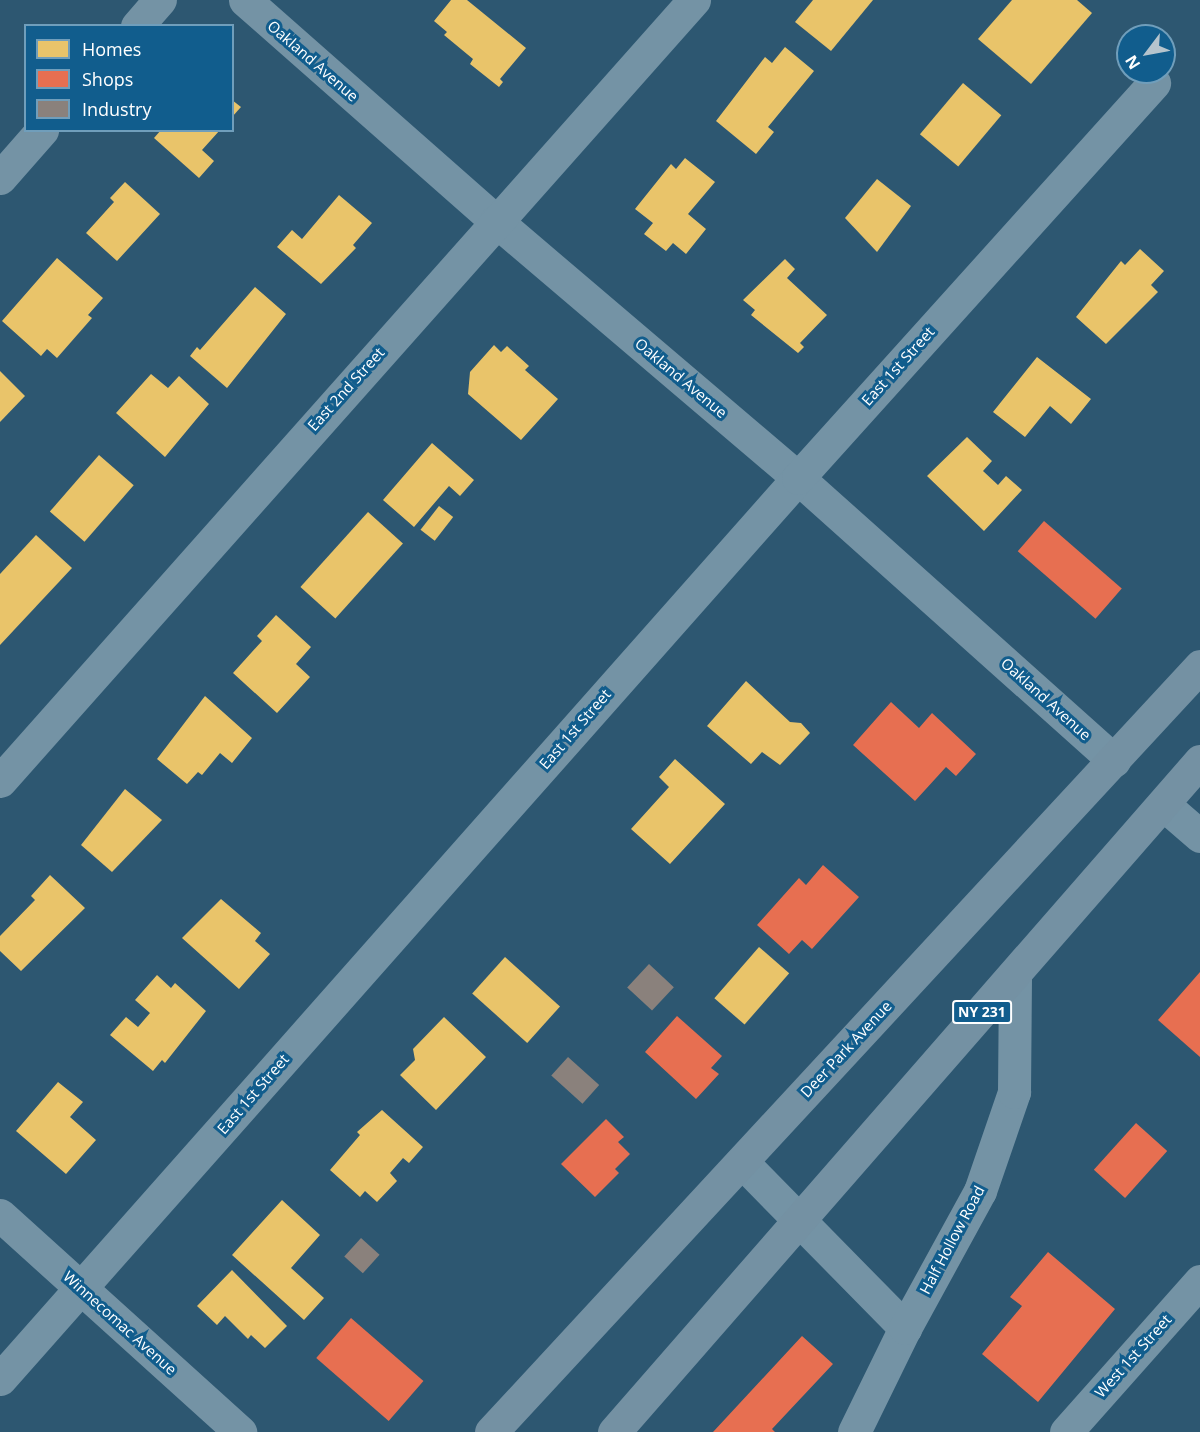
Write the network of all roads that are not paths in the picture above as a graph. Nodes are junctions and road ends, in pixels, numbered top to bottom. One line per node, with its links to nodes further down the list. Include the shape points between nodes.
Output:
1 (160, 0): 4 (street)
2 (244, 0): 8 (street, Oakland Avenue)
3 (694, 0): 8 (street, East 2nd Street)
4 (139, 24)
5 (1153, 84): 9 (street, East 1st Street)
6 (40, 132): 7 (street)
7 (0, 178)
8 (496, 221): 9 (street, Oakland Avenue); 13 (street, East 2nd Street)
9 (798, 478): 11 (street, Oakland Avenue); 21 (street, East 1st Street)
10 (1200, 666): 11 (main road, Deer Park Avenue)
11 (1114, 761): 17 (main road, Deer Park Avenue)
12 (1200, 761): 14 (main road, NY 231)
13 (0, 781)
14 (1162, 804): 15 (street); 16 (main road, NY 231)
15 (1200, 836)
16 (1015, 974): 19 (main road, NY 231); 22 (street, Half Hollow Road, via 1014,1092 980,1191)
17 (742, 1162): 19 (street); 25 (main road, Deer Park Avenue)
18 (0, 1215): 21 (street, Winnecomac Avenue)
19 (800, 1220): 22 (street); 26 (main road, NY 231)
20 (1200, 1281): 28 (street, West 1st Street)
21 (81, 1288): 23 (street, East 1st Street); 24 (street, Winnecomac Avenue)
22 (905, 1328): 27 (street, Half Hollow Road)
23 (0, 1379)
24 (240, 1432)
25 (491, 1432)
26 (614, 1432)
27 (854, 1432)
28 (1066, 1432)

